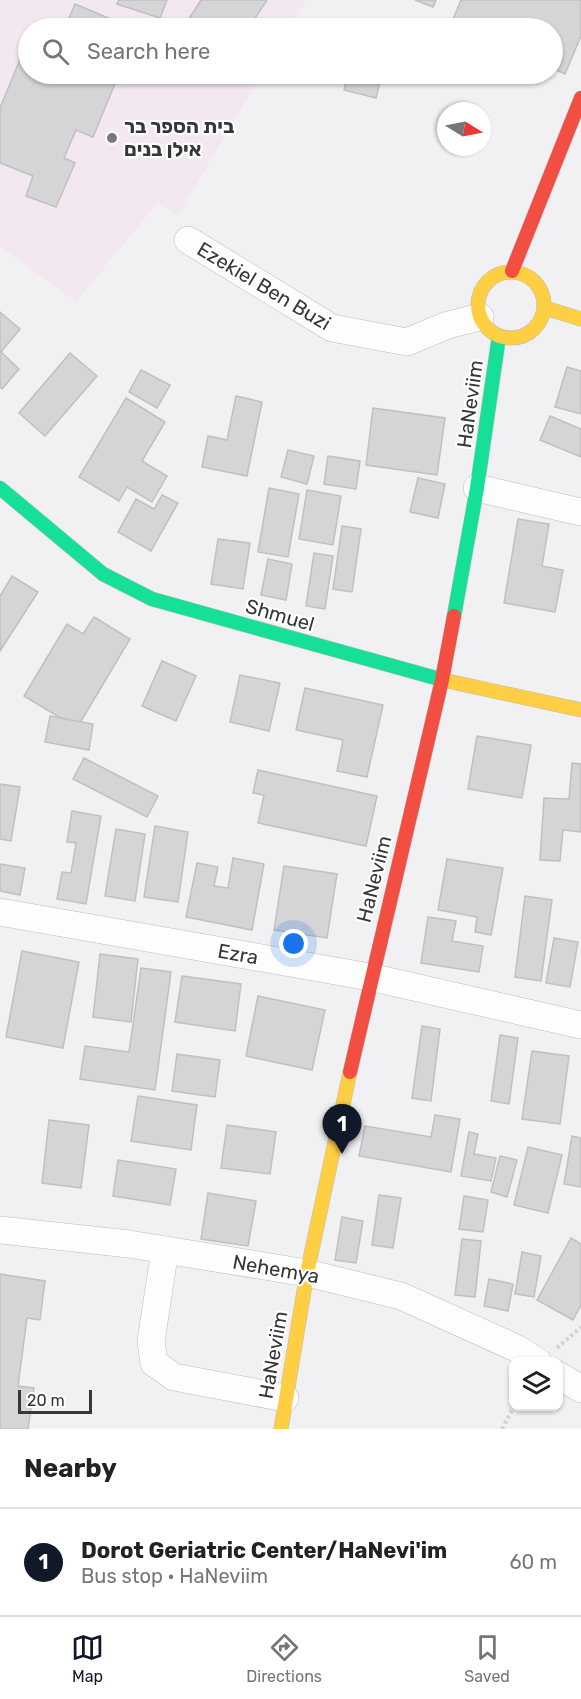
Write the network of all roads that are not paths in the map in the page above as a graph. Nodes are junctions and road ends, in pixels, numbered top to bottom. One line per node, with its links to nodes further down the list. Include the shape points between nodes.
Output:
1 (581, 98): 3 (street)
2 (188, 240): 5 (street, Ezekiel Ben Buzi, via 332,328 407,342)
3 (512, 271): 4 (street, via 536,282); 5 (street, via 486,283 478,304)
4 (545, 308): 6 (street); 7 (street, via 542,319 529,334 511,339)
5 (480, 317): 7 (street)
6 (581, 320)
7 (499, 336): 9 (street, HaNeviim)
8 (0, 488): 11 (street, Shmuel, via 102,574 152,599)
9 (477, 488): 10 (street); 11 (street, HaNeviim)
10 (581, 512)
11 (442, 680): 12 (street, Shmuel); 14 (street, HaNeviim)
12 (581, 710)
13 (0, 912): 14 (street, Ezra)
14 (370, 977): 15 (street, Ezra); 18 (street, HaNeviim)
15 (581, 1024)
16 (0, 1230): 17 (street, Nehemya)
17 (165, 1250): 18 (street, Nehemya); 22 (street, via 151,1341 154,1364 174,1377)
18 (307, 1273): 19 (street, Nehemya, via 401,1296); 22 (street, HaNeviim)
19 (534, 1357)
20 (563, 1375): 21 (street, Nehemya)
21 (581, 1389)
22 (285, 1398): 23 (street, HaNeviim)
23 (281, 1429)

